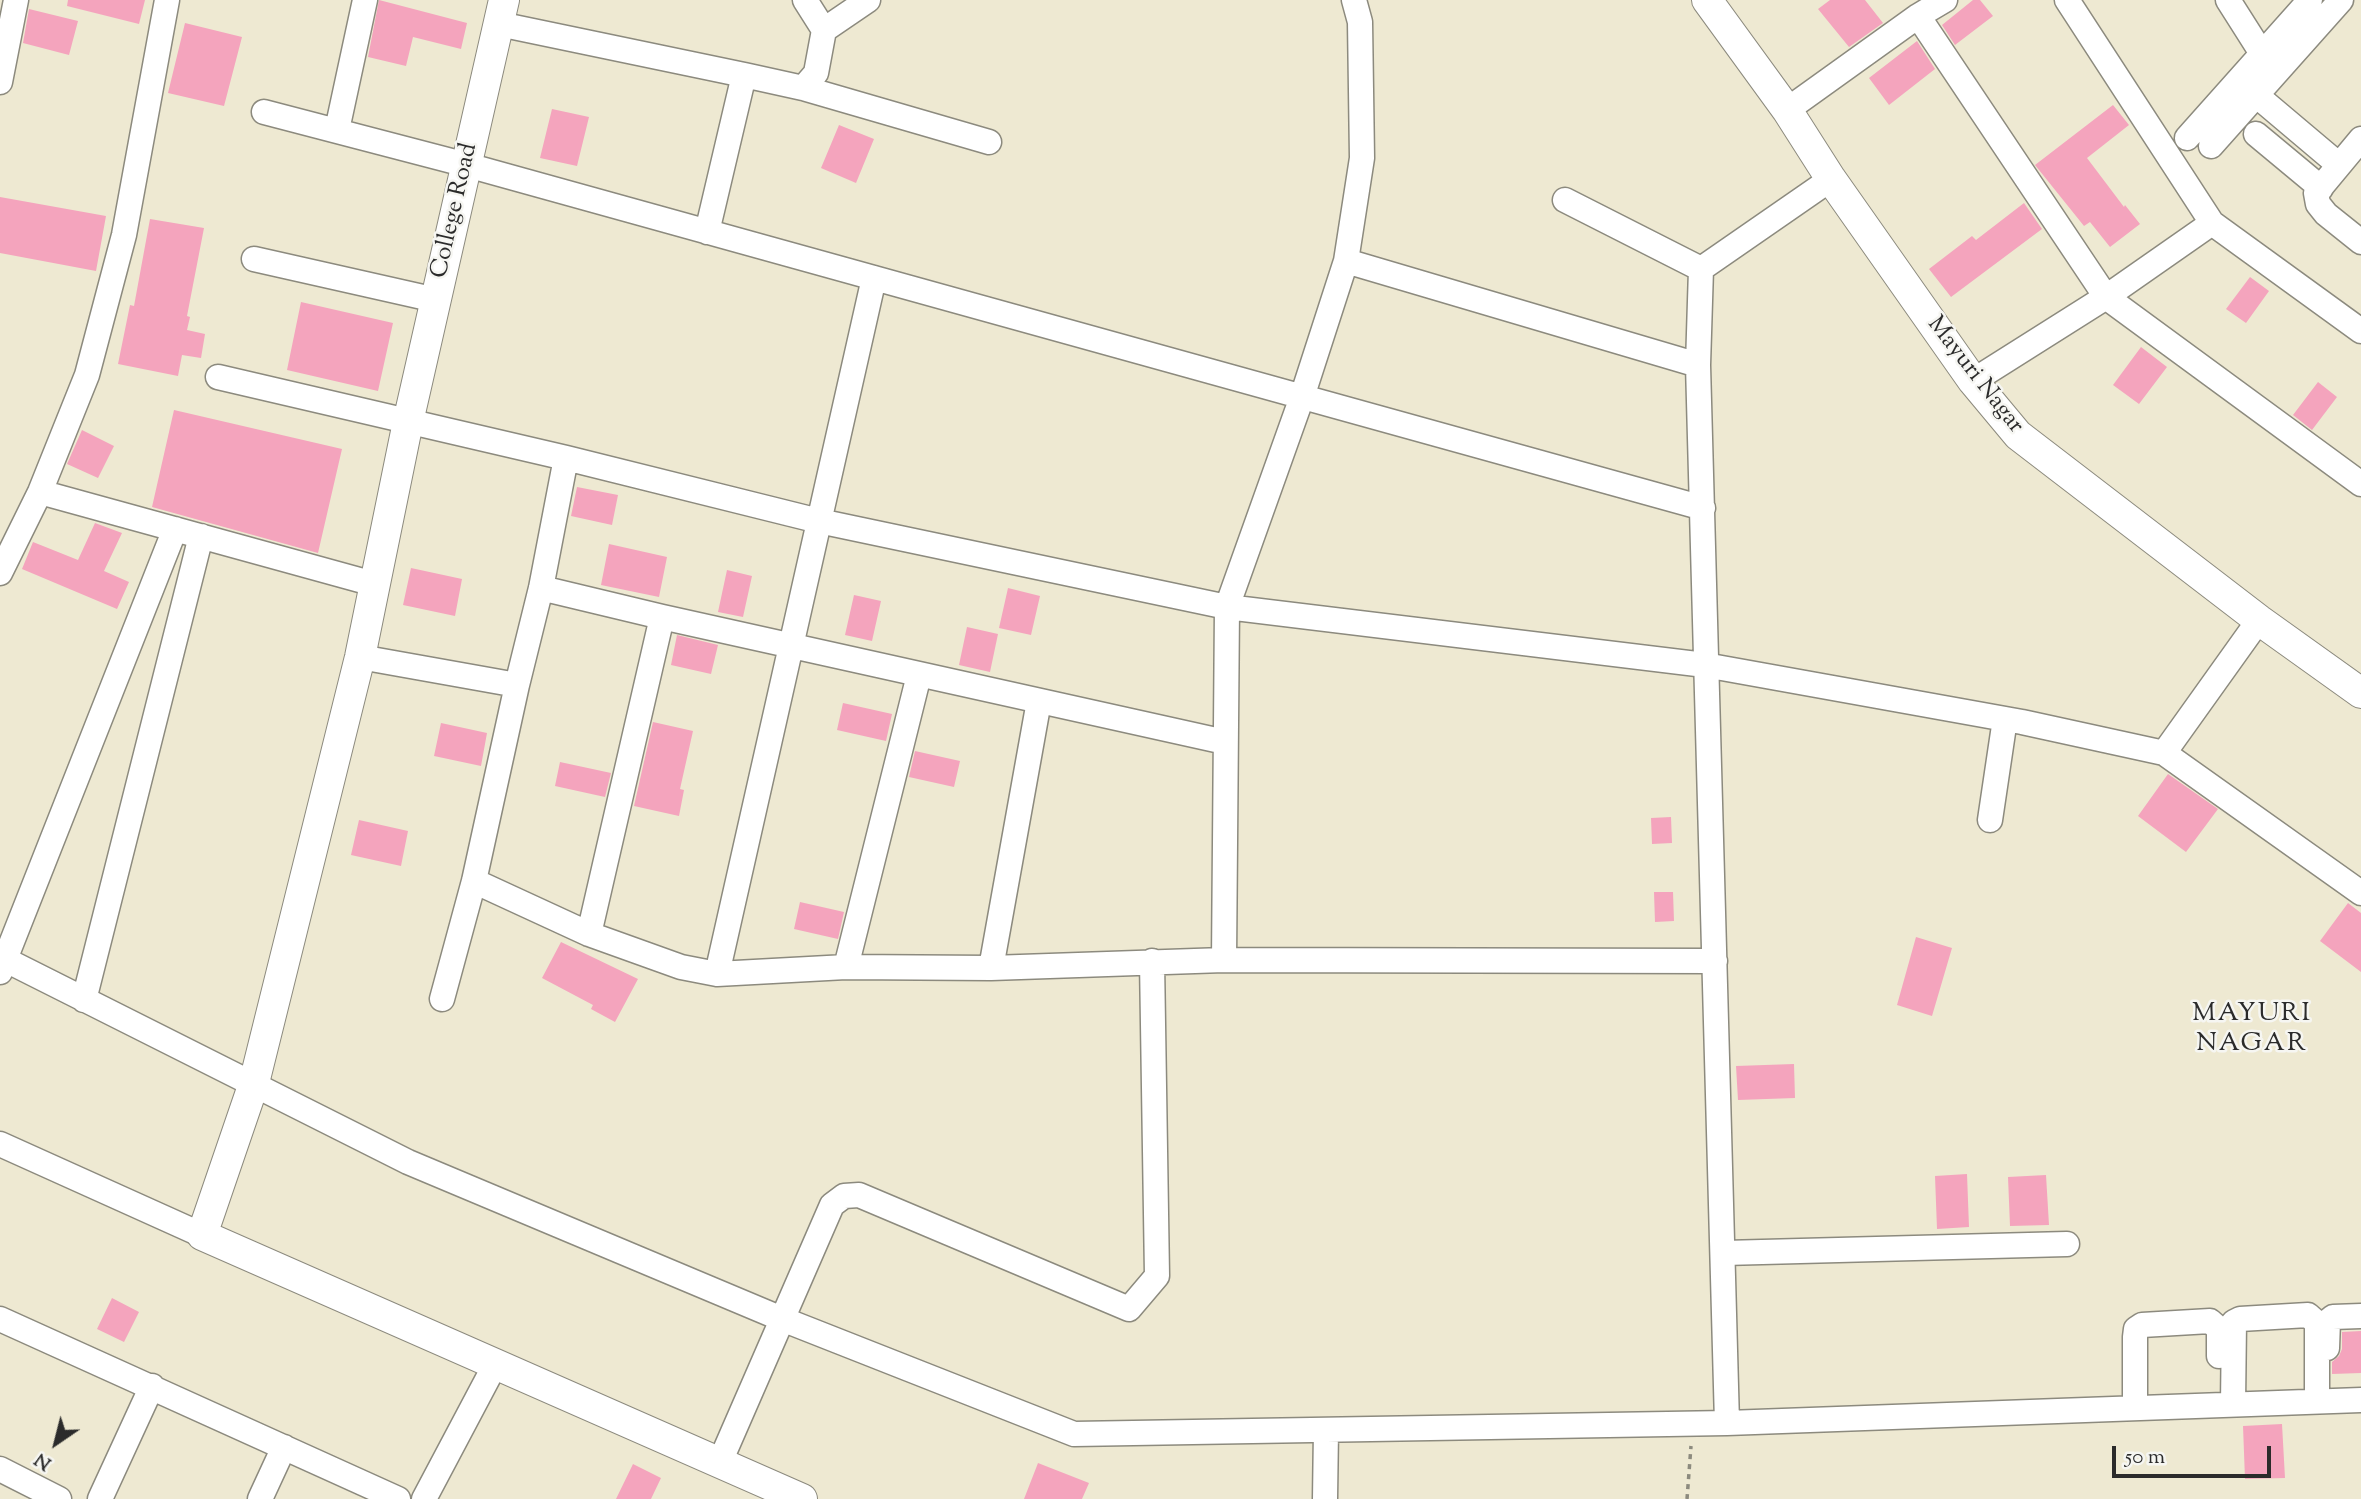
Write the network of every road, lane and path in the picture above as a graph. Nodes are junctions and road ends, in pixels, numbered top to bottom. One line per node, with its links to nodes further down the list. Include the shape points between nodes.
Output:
1 (16, 0): 18 (street)
2 (167, 0): 51 (street, via 124,235 87,375)
3 (365, 0): 23 (street)
4 (805, 0): 15 (street)
5 (868, 0): 15 (street)
6 (1354, 0): 38 (street, via 1360,22 1362,158)
7 (1707, 0): 21 (street, Mayuri Nagar)
8 (1945, 0): 14 (street)
9 (2067, 0): 34 (street)
10 (2228, 0): 16 (street)
11 (2309, 0): 16 (street)
12 (2341, 0): 20 (street)
13 (502, 12): 17 (street); 29 (street, College Road)
14 (1918, 16): 21 (street); 41 (street)
15 (824, 30): 19 (street, via 816,73)
16 (2261, 52): 25 (street)
17 (744, 75): 19 (street); 35 (street)
18 (0, 82)
19 (803, 88): 27 (street)
20 (2256, 95): 28 (street); 30 (street)
21 (1787, 110): 31 (street, Mayuri Nagar)
22 (264, 112): 23 (street)
23 (337, 130): 29 (street)
24 (2256, 134): 32 (street)
25 (2187, 138)
26 (2361, 139): 30 (street)
27 (989, 142)
28 (2211, 146)
29 (467, 165): 35 (street); 42 (street, College Road)
30 (2339, 166): 32 (street)
31 (1831, 179): 39 (street); 46 (street, Mayuri Nagar)
32 (2320, 188): 36 (street, via 2318,204)
33 (1565, 200): 39 (street)
34 (2212, 223): 41 (street); 43 (street)
35 (708, 232): 40 (street)
36 (2361, 242)
37 (254, 259): 42 (street)
38 (1346, 261): 44 (street); 47 (street)
39 (1701, 270): 44 (street)
40 (874, 278): 47 (street); 53 (street)
41 (2106, 297): 46 (street); 50 (street)
42 (436, 300): 48 (street, College Road)
43 (2361, 331)
44 (1698, 365): 52 (street)
45 (218, 377): 48 (street)
46 (1973, 381): 61 (street, Mayuri Nagar, via 2018,435)
47 (1302, 397): 52 (street); 59 (street)
48 (408, 422): 49 (street); 57 (street, College Road)
49 (566, 458): 53 (street); 58 (street)
50 (2361, 484)
51 (40, 492): 54 (street); 56 (street)
52 (1703, 508): 64 (street)
53 (819, 522): 59 (street); 62 (street)
54 (175, 529): 55 (street); 79 (street)
55 (201, 536): 57 (street); 83 (street)
56 (0, 573)
57 (374, 584): 63 (street, College Road)
58 (541, 588): 60 (street); 66 (street)
59 (1227, 607): 64 (street); 70 (street)
60 (662, 617): 62 (street); 75 (street)
61 (2259, 620): 67 (street, Mayuri Nagar); 71 (street)
62 (791, 646): 65 (street); 82 (street)
63 (360, 657): 66 (street); 85 (street, College Road)
64 (1705, 665): 69 (street); 78 (street)
65 (919, 675): 68 (street); 80 (street)
66 (516, 685): 73 (street)
67 (2361, 693)
68 (1040, 701): 70 (street); 81 (street)
69 (2005, 719): 71 (street); 72 (street)
70 (1224, 742): 76 (street)
71 (2164, 753): 74 (street)
72 (1990, 820)
73 (474, 881): 75 (street); 84 (street)
74 (2361, 893)
75 (589, 934): 82 (street, via 681,967)
76 (1224, 960): 77 (street); 78 (street)
77 (1152, 961): 81 (street); 92 (street, via 1157,1276 1129,1308 859,1195 844,1196 832,1205)
78 (1715, 961): 89 (street)
79 (2, 963): 83 (street)
80 (846, 967): 81 (street); 82 (street)
81 (991, 968)
82 (717, 974)
83 (84, 999): 85 (street)
84 (442, 999)
85 (254, 1083): 87 (street, College Road); 92 (street, via 408,1162)
86 (0, 1144): 87 (street)
87 (202, 1235): 93 (street)
88 (2067, 1244): 89 (street)
89 (1724, 1253): 100 (street)
90 (2361, 1316): 96 (street, via 2328,1321)
91 (0, 1319): 94 (street)
92 (782, 1319): 101 (street, via 1074,1434); 103 (street)
93 (496, 1363): 103 (street); 109 (street)
94 (152, 1386): 102 (street); 106 (street)
95 (2361, 1400): 96 (street)
96 (2322, 1401): 97 (street); 97 (street, via 2317,1323 2308,1315 2234,1322)
97 (2226, 1404): 98 (street); 98 (street, via 2219,1329 2210,1321 2136,1329)
98 (2135, 1407): 100 (street)
99 (1692, 1423): 100 (street); 101 (street); 112 (path)
100 (1727, 1423)
101 (1326, 1430): 111 (street)
102 (284, 1447): 107 (street); 108 (street)
103 (720, 1462): 110 (street)
104 (0, 1469): 105 (street)
105 (59, 1499)
106 (100, 1499)
107 (260, 1499)
108 (398, 1499)
109 (424, 1499)
110 (802, 1499)
111 (1325, 1499)
112 (1688, 1499)

